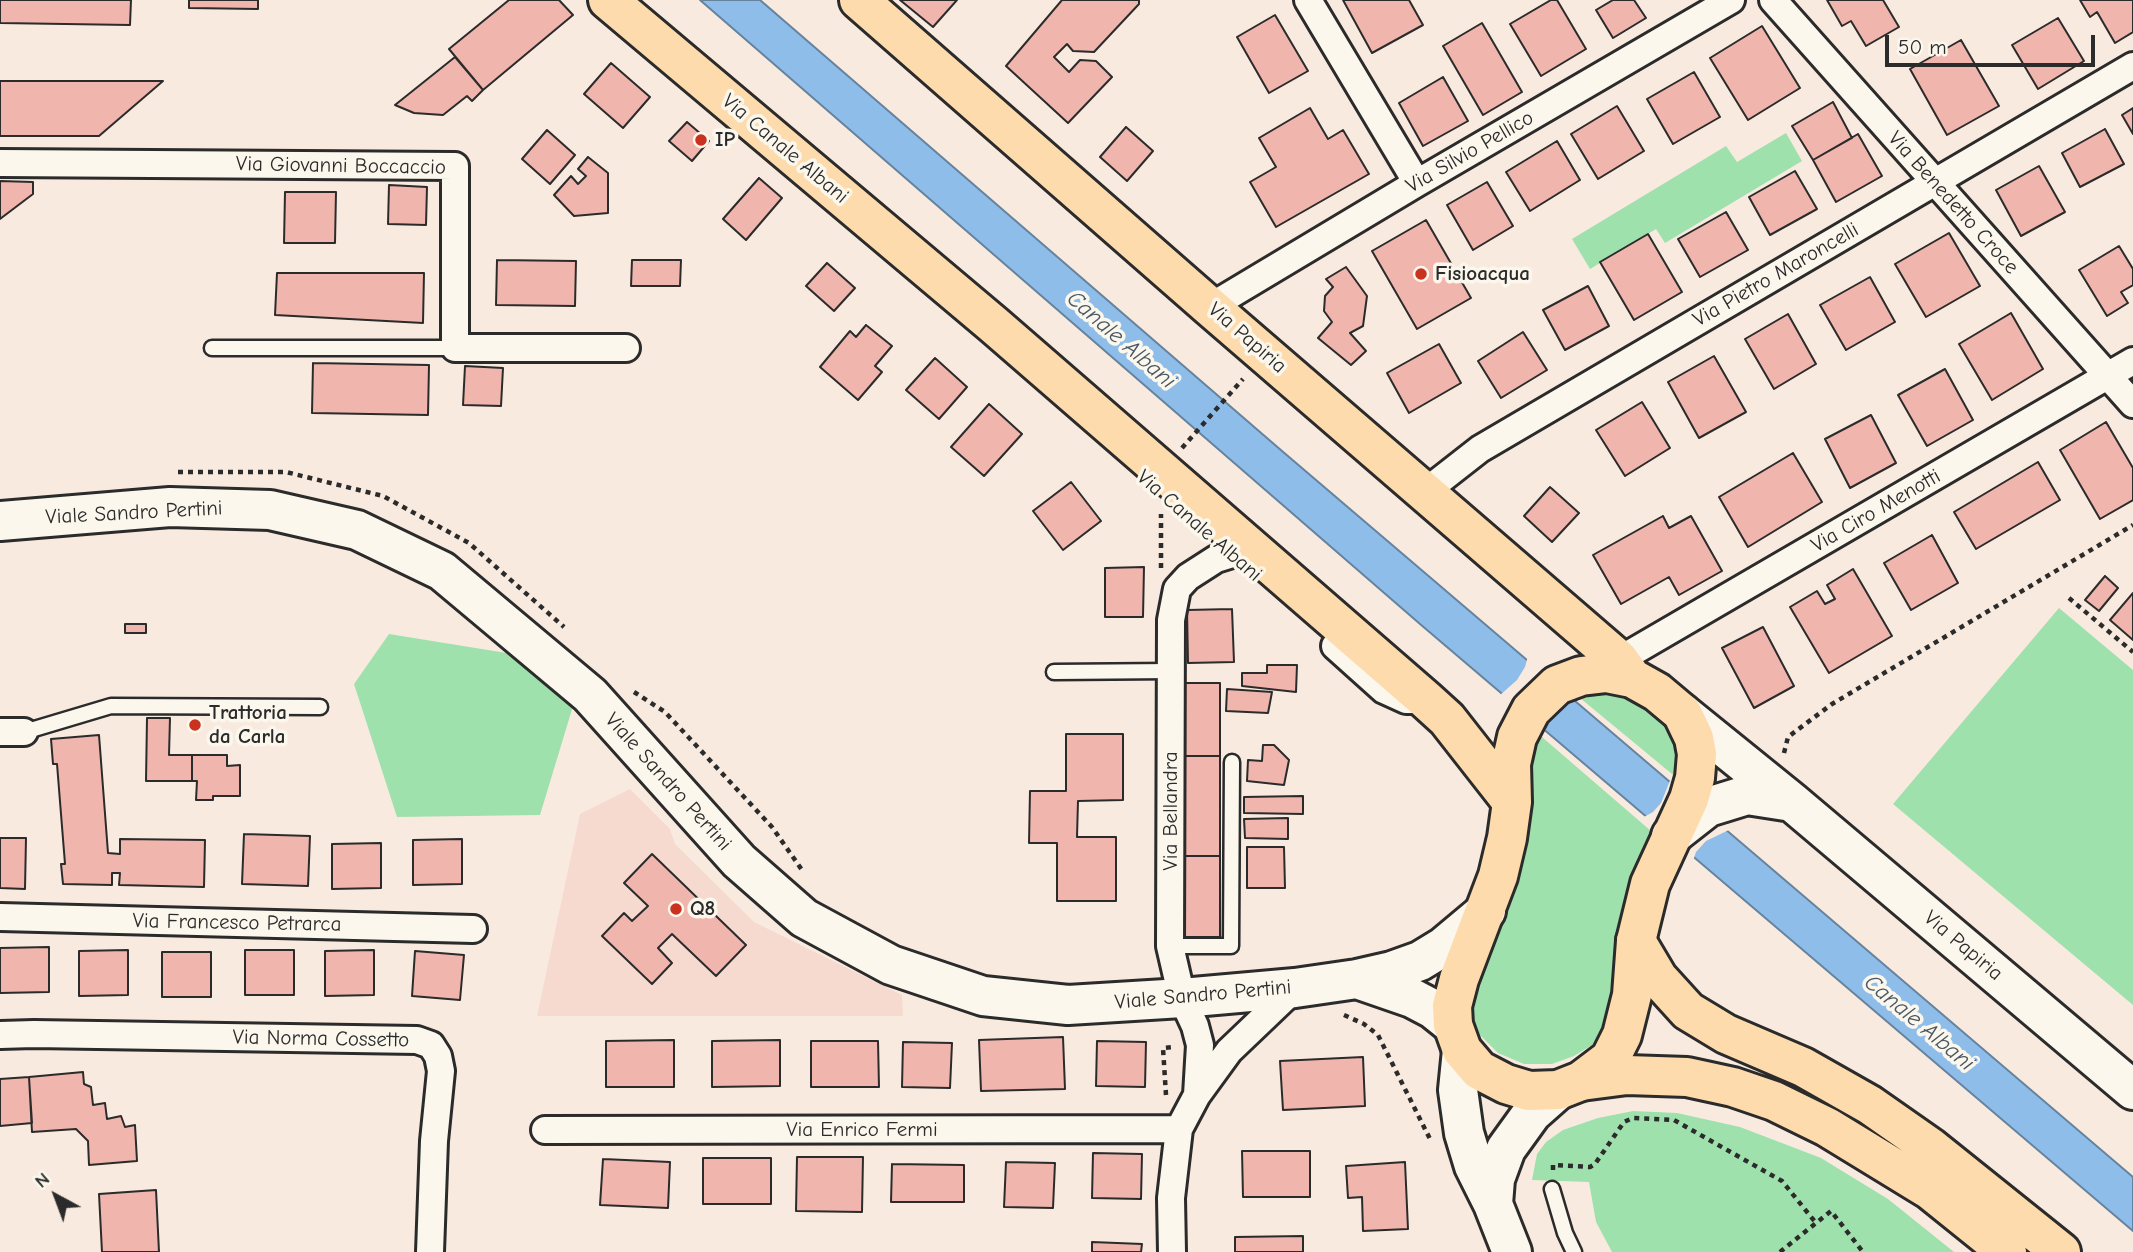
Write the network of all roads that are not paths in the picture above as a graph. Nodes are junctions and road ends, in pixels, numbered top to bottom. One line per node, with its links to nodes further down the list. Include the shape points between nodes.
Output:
1 (608, 0): 11 (main road, Via Canale Albani)
2 (861, 0): 10 (main road, Via Papiria)
3 (1308, 0): 8 (street)
4 (1731, 0): 8 (street, Via Silvio Pellico)
5 (1773, 0): 9 (street, Via Benedetto Croce)
6 (2133, 66): 9 (street, Via Pietro Maroncelli)
7 (0, 163): 13 (street, Via Giovanni Boccaccio, via 456,166)
8 (1417, 183): 10 (street, Via Silvio Pellico)
9 (1934, 183): 16 (street, Via Benedetto Croce); 18 (street, Via Pietro Maroncelli, via 1480,449)
10 (1210, 307): 18 (main road, Via Papiria)
11 (994, 325): 20 (street, Via Canale Albani, via 1014,363); 24 (main road, Via Canale Albani)
12 (212, 348): 13 (lane)
13 (455, 348): 14 (street)
14 (626, 348)
15 (2133, 361): 16 (street, Via Ciro Menotti)
16 (2109, 376): 17 (street, Via Benedetto Croce); 21 (street, Via Ciro Menotti)
17 (2133, 404)
18 (1425, 492): 21 (main road, Via Papiria)
19 (0, 521): 39 (main road, Viale Sandro Pertini, via 170,507 258,509 357,530 442,571 590,695 739,861 804,918 891,965 983,996 1069,1005)
20 (1232, 554): 22 (street, Via Bellandra, via 1216,559 1177,589 1171,620); 24 (street, Via Canale Albani, via 1384,690 1406,700)
21 (1625, 669): 26 (main road, Via Papiria); 30 (main road, via 1557,685 1531,710 1517,737 1511,764)
22 (1171, 671): 23 (lane); 36 (street, Via Bellandra)
23 (1054, 672)
24 (1425, 699): 30 (main road, Via Canale Albani, via 1447,719)
25 (320, 707): 27 (lane, via 111,706)
26 (1682, 713): 29 (main road, Via Papiria); 31 (main road, via 1694,738 1695,778)
27 (12, 732)
28 (1232, 762): 36 (lane, via 1231,946)
29 (1783, 795): 31 (main road, via 1747,795 1708,807); 43 (main road, Via Papiria)
30 (1511, 802): 32 (main road, via 1507,838)
31 (1671, 836): 35 (main road, via 1650,884)
32 (1486, 911): 37 (main road, Viale Sandro Pertini, via 1420,961); 41 (main road, via 1452,1006)
33 (0, 917): 34 (street, Via Francesco Petrarca)
34 (473, 929)
35 (1636, 942): 42 (main road, via 1632,995 1622,1035 1610,1059); 54 (main road, via 1658,978 1688,1011 1870,1105)
36 (1170, 946): 39 (street, Via Bellandra)
37 (1357, 979): 38 (main road, Viale Sandro Pertini); 41 (main road, Viale Sandro Pertini, via 1433,1009)
38 (1295, 988): 39 (main road, Viale Sandro Pertini); 44 (street, Via Bellandra, via 1229,1051)
39 (1182, 998): 44 (street, Via Bellandra, via 1200,1045)
40 (0, 1035): 49 (street, Via Norma Cossetto, via 417,1040 431,1045 441,1071)
41 (1458, 1038): 42 (main road, via 1479,1070 1506,1084 1529,1091); 48 (main road, via 1464,1133)
42 (1569, 1086): 48 (main road, via 1532,1113 1506,1149 1495,1179); 53 (main road, via 1627,1074 1687,1077 1774,1101 1828,1127 1930,1190)
43 (2133, 1090)
44 (1197, 1095): 45 (street, Via Bellandra)
45 (1179, 1129): 46 (street, Via Enrico Fermi); 50 (street, Via Bellandra, via 1171,1198)
46 (545, 1130)
47 (1552, 1189): 52 (lane)
48 (1493, 1204): 51 (main road)
49 (430, 1252)
50 (1172, 1252)
51 (1511, 1252)
52 (1574, 1252)
53 (2007, 1252)
54 (2061, 1252)

